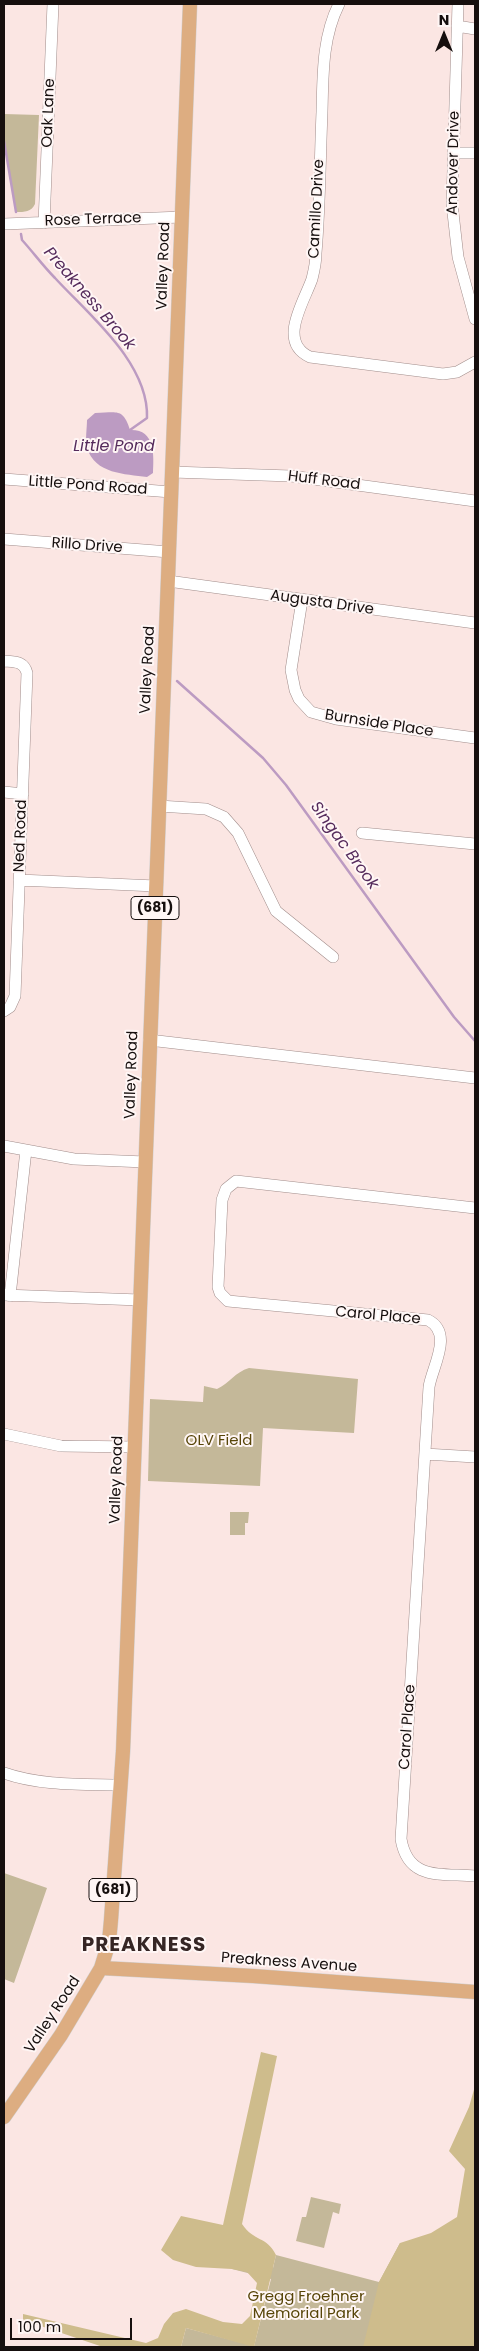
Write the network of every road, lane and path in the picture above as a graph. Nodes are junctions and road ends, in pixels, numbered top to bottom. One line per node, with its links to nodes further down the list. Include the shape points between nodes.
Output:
1 (53, 4): 10 (street, Oak Lane)
2 (190, 4): 9 (main road, Valley Road / (681))
3 (339, 4): 13 (street, Camillo Drive, via 326,44 322,73 315,266 294,321 296,344 310,357 443,374 456,372)
4 (458, 4): 5 (street, Andover Drive)
5 (457, 26): 6 (street); 7 (street, Andover Drive)
6 (475, 29)
7 (453, 153): 8 (street); 12 (street, Andover Drive, via 454,231)
8 (475, 153)
9 (182, 217): 10 (street, Rose Terrace); 14 (main road, Valley Road / (681))
10 (44, 222): 11 (street, Rose Terrace)
11 (4, 224)
12 (475, 319)
13 (475, 362)
14 (172, 472): 16 (main road, Valley Road / (681)); 17 (street, Huff Road, via 291,476)
15 (4, 479): 16 (street, Little Pond Road)
16 (171, 492): 19 (main road, Valley Road / (681))
17 (475, 501)
18 (4, 539): 19 (street, Rillo Drive)
19 (169, 552): 20 (main road, Valley Road / (681))
20 (168, 582): 21 (street, Augusta Drive); 27 (main road, Valley Road / (681))
21 (302, 600): 22 (street, Augusta Drive); 24 (street, Burnside Place, via 291,670 299,699 311,712 336,719)
22 (475, 623)
23 (4, 661): 26 (street, Ned Road, via 23,664 27,673)
24 (475, 738)
25 (4, 792): 26 (street)
26 (22, 794): 30 (street, Ned Road)
27 (159, 806): 31 (main road, Valley Road / (681)); 32 (street, via 206,809 224,817 242,840 276,911)
28 (362, 833): 29 (street)
29 (475, 844)
30 (19, 880): 31 (street); 33 (street, Ned Road, via 15,987 13,1002)
31 (156, 886): 34 (main road, Valley Road / (681))
32 (333, 957)
33 (4, 1011)
34 (149, 1040): 35 (street); 38 (main road, Valley Road / (681))
35 (475, 1078)
36 (4, 1146): 37 (street)
37 (26, 1150): 38 (street, via 74,1160); 40 (street)
38 (145, 1162): 41 (main road, Valley Road / (681))
39 (475, 1208): 44 (street, Carol Place, via 242,1180 231,1184 222,1200 218,1287 228,1301 428,1320 437,1327 441,1347 430,1382)
40 (7, 1295): 41 (street)
41 (140, 1300): 43 (main road, Valley Road / (681))
42 (4, 1437): 43 (street, via 61,1446)
43 (134, 1447): 47 (main road, Valley Road / (681))
44 (425, 1454): 45 (street); 48 (street, Carol Place, via 402,1848 410,1863 422,1871)
45 (475, 1457)
46 (4, 1773): 47 (street, via 49,1783)
47 (121, 1785): 49 (main road, Valley Road / (681), via 110,1928)
48 (475, 1876)
49 (101, 1968): 50 (main road, Preakness Avenue); 51 (main road, Valley Road / (681), via 61,2035)
50 (475, 1992)
51 (4, 2117)

